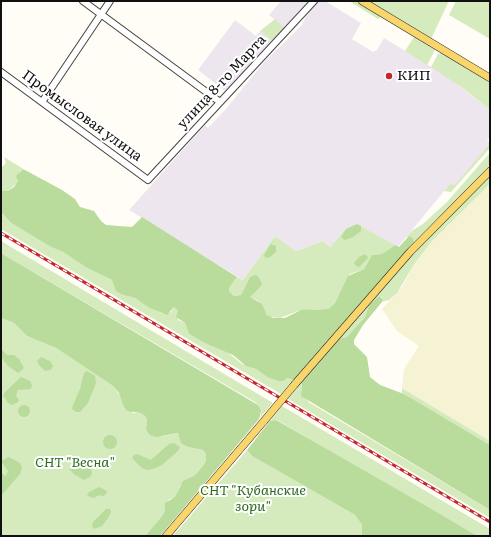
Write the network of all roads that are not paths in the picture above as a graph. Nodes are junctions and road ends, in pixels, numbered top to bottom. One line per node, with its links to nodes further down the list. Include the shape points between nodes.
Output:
1 (83, 1): 5 (street)
2 (110, 1): 5 (street)
3 (314, 1): 9 (street, улица 8-го Марта)
4 (362, 1): 7 (main road)
5 (102, 14): 8 (street); 9 (street)
6 (1, 72): 8 (street, Промысловая улица)
7 (490, 78)
8 (42, 102): 11 (street, Промысловая улица)
9 (220, 102): 11 (street, улица 8-го Марта)
10 (490, 171): 12 (main road, bridge, via 381,283)
11 (148, 180)
12 (166, 536)

